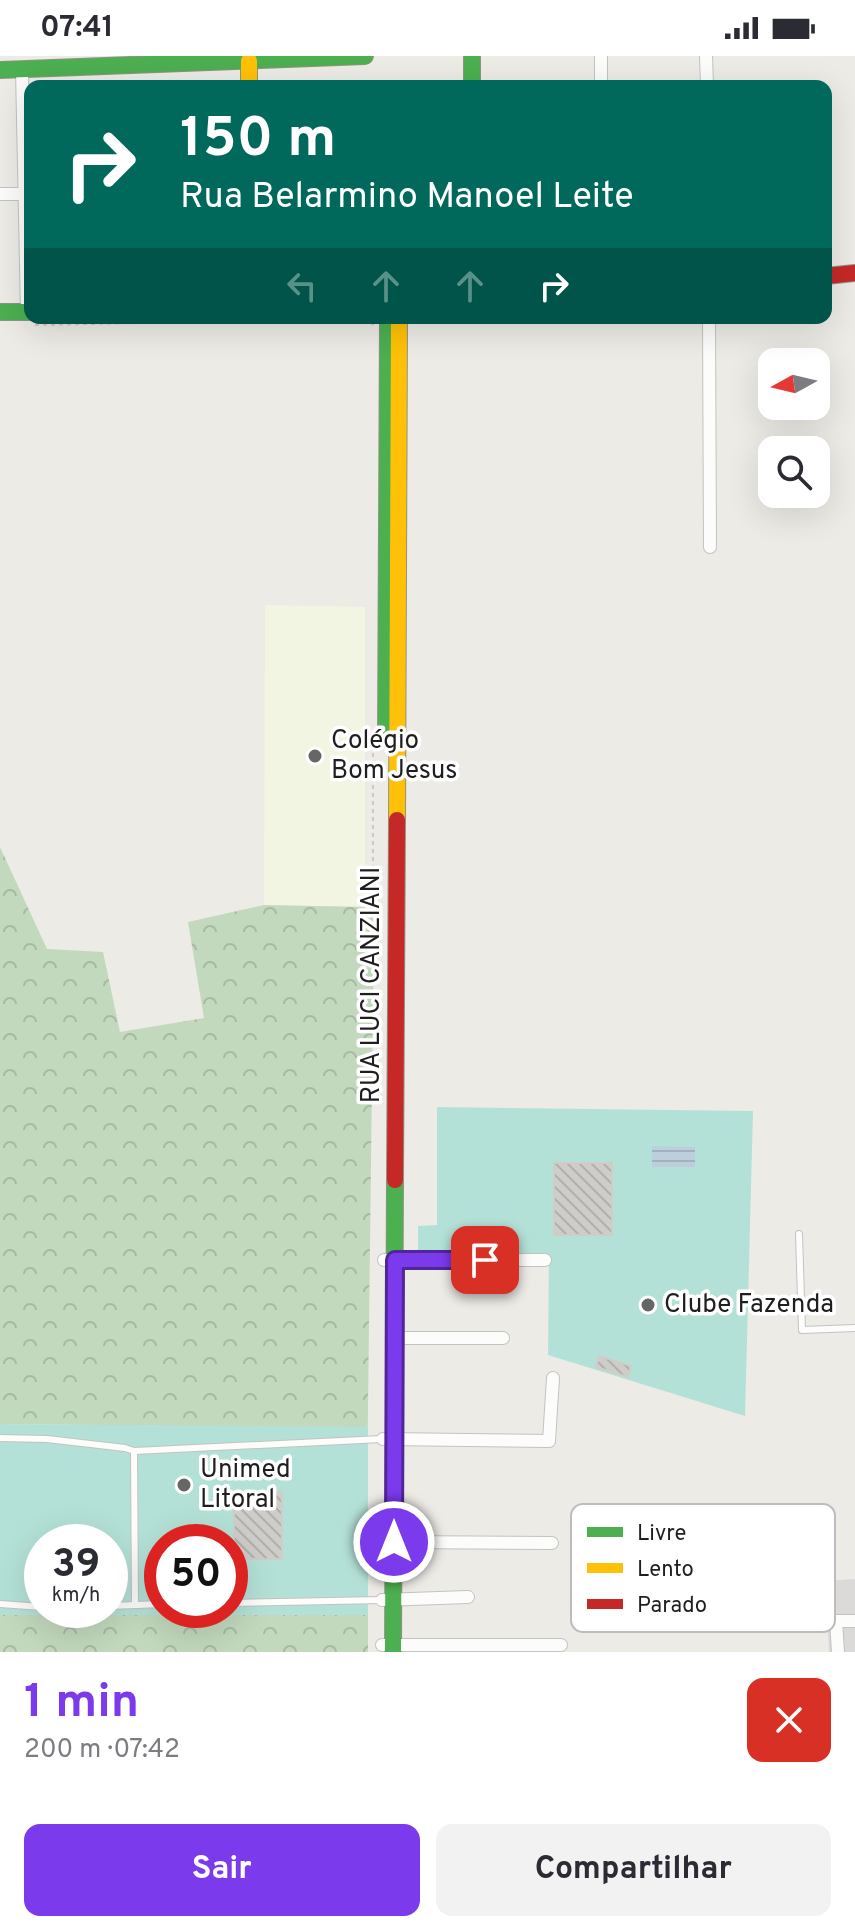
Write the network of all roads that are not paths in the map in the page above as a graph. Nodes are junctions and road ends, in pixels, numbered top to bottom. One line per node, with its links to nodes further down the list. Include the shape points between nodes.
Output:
1 (365, 56): 5 (main road)
2 (472, 56): 9 (main road)
3 (601, 56): 10 (street)
4 (706, 56): 11 (street)
5 (249, 61): 6 (main road); 8 (main road)
6 (22, 69): 7 (main road); 12 (street)
7 (0, 70)
8 (249, 80)
9 (472, 80)
10 (601, 80)
11 (707, 80)
12 (24, 119)
13 (0, 194): 14 (street)
14 (24, 194)
15 (855, 273): 16 (main road)
16 (832, 275)
17 (0, 312): 18 (main road)
18 (24, 316)
19 (382, 324): 24 (main road, RUA LUCI CANZIANI)
20 (399, 324): 24 (main road, RUA LUCI CANZIANI)
21 (709, 324): 22 (street)
22 (710, 547)
23 (799, 1234): 26 (lane, via 802,1330)
24 (389, 1260): 25 (street); 27 (main road, RUA LUCI CANZIANI); 31 (main road, RUA LUCI CANZIANI)
25 (545, 1260)
26 (855, 1328)
27 (394, 1338): 28 (street); 31 (main road, RUA LUCI CANZIANI)
28 (503, 1338)
29 (553, 1378): 31 (street, via 549,1441)
30 (0, 1438): 32 (lane)
31 (389, 1439): 32 (lane); 33 (main road, RUA LUCI CANZIANI); 36 (main road, RUA LUCI CANZIANI)
32 (134, 1451): 40 (lane)
33 (394, 1542): 34 (street); 36 (main road, RUA LUCI CANZIANI)
34 (552, 1543)
35 (468, 1597): 36 (street)
36 (388, 1600): 37 (lane); 45 (main road, RUA LUCI CANZIANI)
37 (248, 1603)
38 (0, 1604): 42 (lane)
39 (128, 1605): 40 (lane)
40 (135, 1605): 41 (lane)
41 (144, 1605)
42 (24, 1606)
43 (855, 1621): 47 (street, via 836,1621)
44 (561, 1645): 46 (street)
45 (388, 1649): 46 (street)
46 (522, 1649)
47 (838, 1652)

